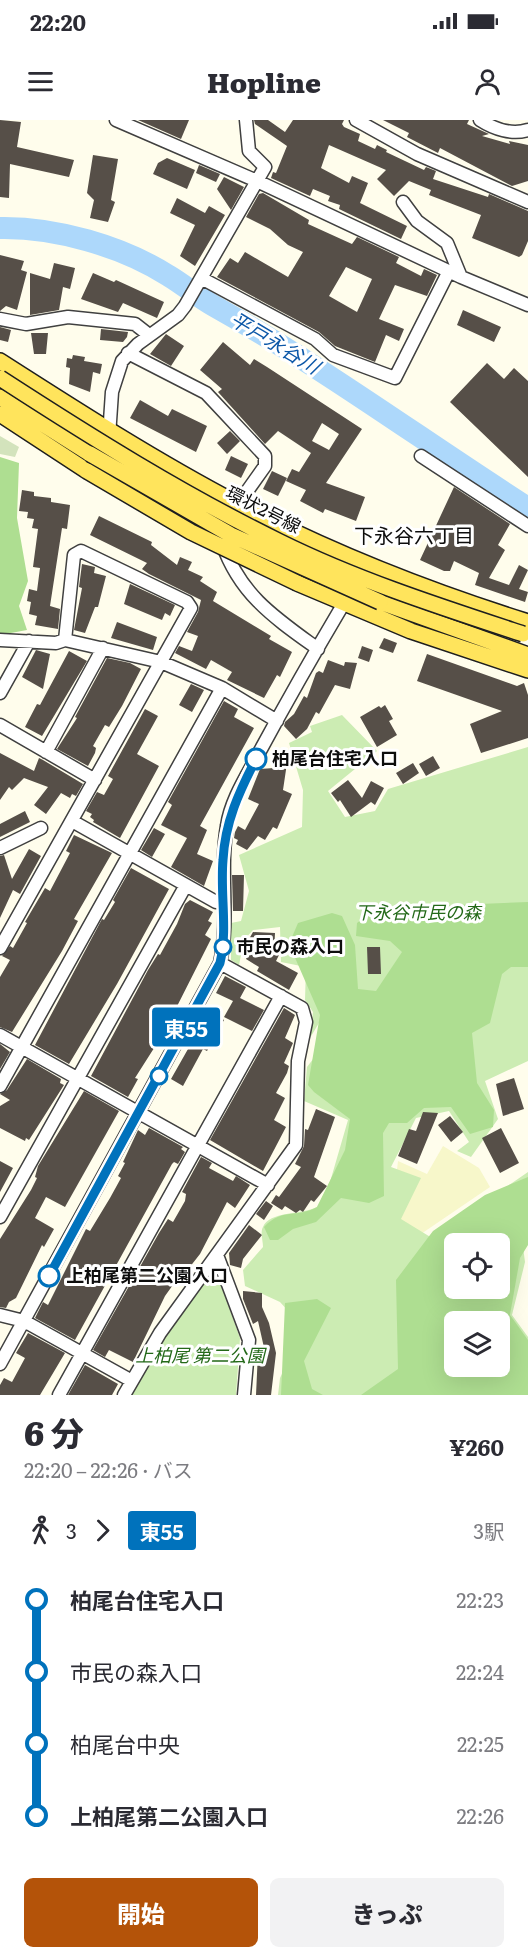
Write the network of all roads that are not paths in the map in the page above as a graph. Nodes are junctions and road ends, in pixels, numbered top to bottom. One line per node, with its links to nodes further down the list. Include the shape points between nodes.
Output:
1 (116, 120): 6 (street)
2 (246, 120): 6 (street, via 249,151 265,167)
3 (356, 120): 7 (street, via 417,154)
4 (480, 120): 5 (street, via 518,134)
5 (528, 130)
6 (257, 181): 9 (street); 11 (street)
7 (525, 198)
8 (403, 202): 10 (street, via 417,221 447,243)
9 (448, 271): 10 (street); 11 (street, via 395,378 333,355 315,339)
10 (461, 277): 12 (street)
11 (199, 281): 14 (street, via 177,315)
12 (528, 304)
13 (0, 319): 14 (street, via 26,324 80,318 135,324)
14 (149, 335): 15 (street)
15 (128, 353): 20 (street, via 116,376); 22 (street, via 206,393 265,456 265,466)
16 (0, 361): 20 (main road)
17 (0, 378): 25 (main road, 環状2号線, bridge, via 166,481 281,543 415,597)
18 (0, 397): 31 (main road, 環状2号線, bridge, via 180,508 256,547 380,602)
19 (0, 414): 24 (main road, bridge, via 191,532)
20 (109, 431): 22 (main road); 30 (street, via 110,457 115,464 204,513 213,522 233,569 249,594)
21 (421, 456): 23 (street)
22 (238, 504): 25 (main road)
23 (528, 526)
24 (344, 603): 30 (street); 33 (main road)
25 (526, 631)
26 (0, 640): 28 (street)
27 (65, 640): 28 (street); 29 (street); 32 (street, via 74,555 81,551 188,602 190,608)
28 (29, 641): 35 (street)
29 (103, 648): 32 (street); 38 (street)
30 (318, 649): 36 (street)
31 (528, 655)
32 (161, 662): 34 (street); 39 (street)
33 (528, 670)
34 (222, 688): 36 (street); 43 (street)
35 (0, 693)
36 (277, 721): 45 (street, via 238,793 227,824)
37 (0, 724): 38 (street)
38 (46, 752): 39 (street)
39 (95, 780): 40 (street)
40 (72, 821): 43 (street); 46 (street)
41 (41, 828): 42 (street)
42 (0, 848)
43 (129, 854): 44 (street); 50 (street)
44 (186, 885): 45 (street, via 216,902); 51 (street)
45 (223, 901): 47 (street, via 224,944)
46 (0, 948)
47 (220, 963): 48 (street); 53 (street)
48 (281, 996): 54 (street); 55 (street, via 302,1008 306,1022 298,1061 296,1145)
49 (0, 1035): 50 (street)
50 (21, 1047): 51 (street); 52 (street)
51 (78, 1078): 53 (street); 56 (street)
52 (0, 1086)
53 (140, 1113): 54 (street); 59 (street)
54 (198, 1146): 55 (street); 60 (street)
55 (268, 1185): 57 (street)
56 (0, 1217)
57 (217, 1255): 62 (street, via 160,1333); 65 (street, via 249,1340)
58 (0, 1315): 59 (street)
59 (24, 1321): 60 (street); 61 (street)
60 (81, 1353): 62 (street); 63 (street)
61 (0, 1364)
62 (132, 1381): 64 (street)
63 (59, 1395)
64 (124, 1395)
65 (244, 1395)

